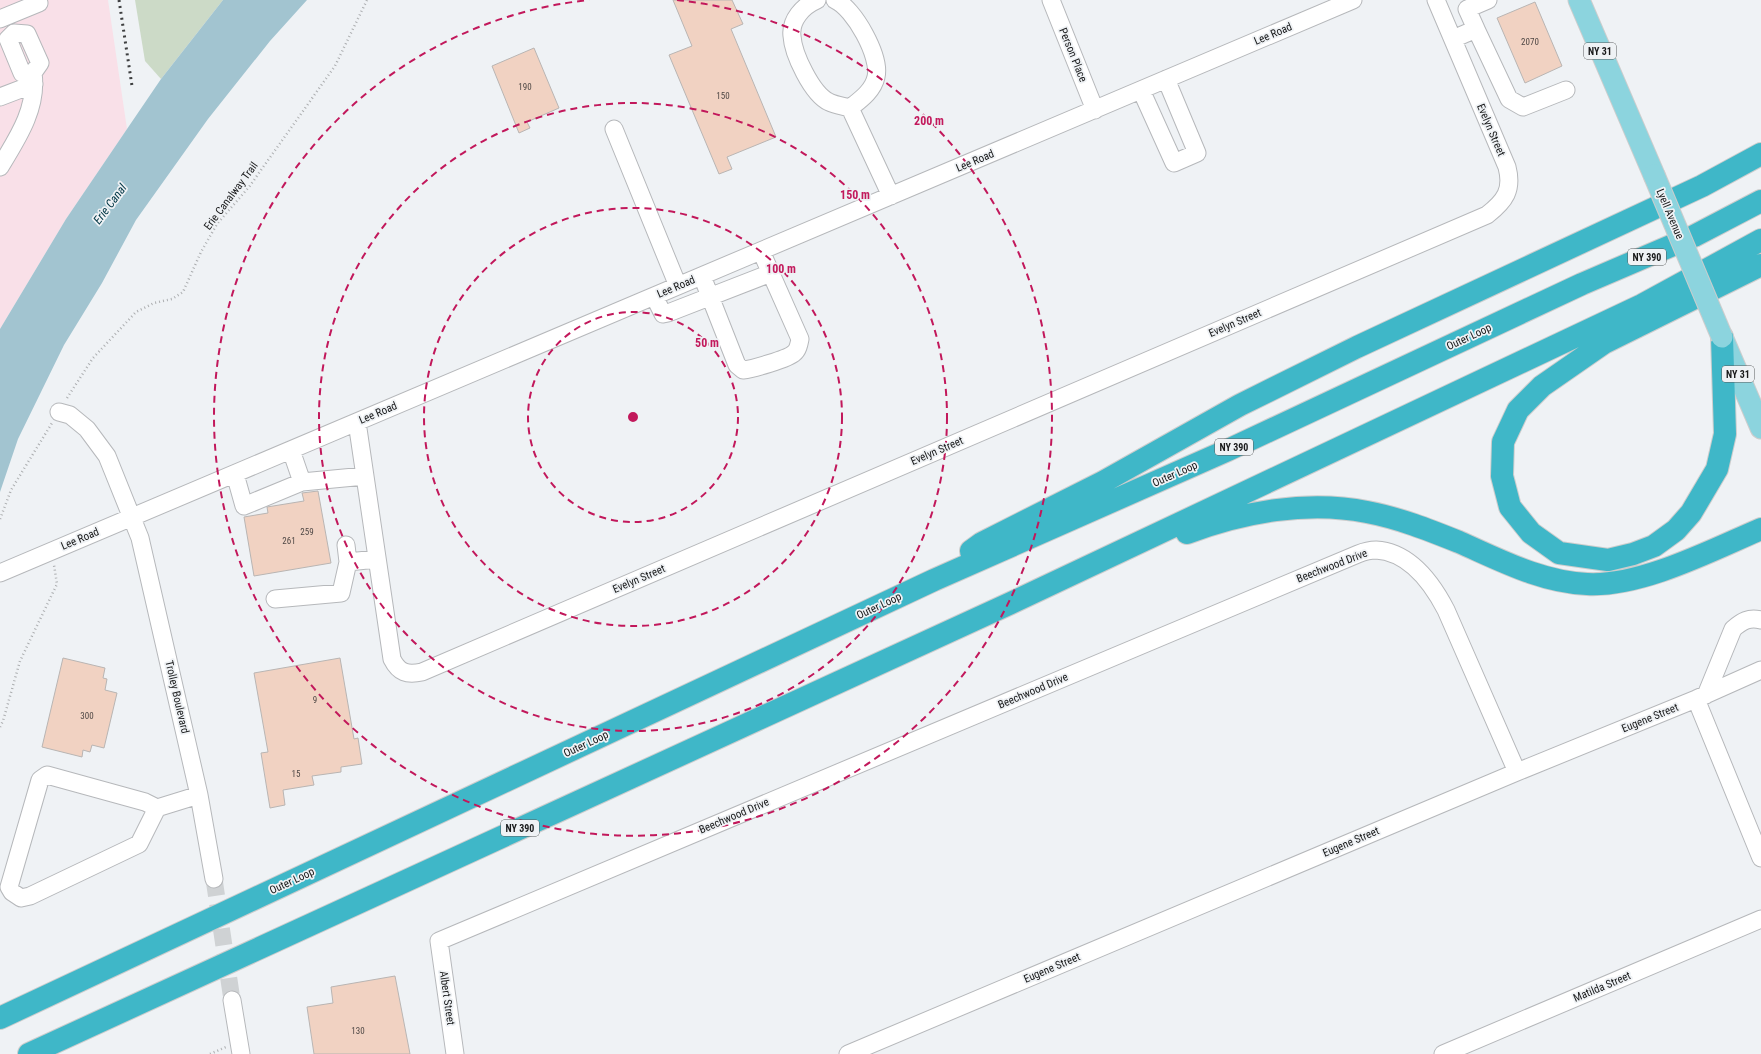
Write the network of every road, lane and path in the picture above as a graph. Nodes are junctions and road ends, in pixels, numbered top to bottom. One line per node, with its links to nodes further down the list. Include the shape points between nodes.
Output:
1 (17, 0): 11 (street)
2 (367, 0): 37 (path, Erie Canalway Trail, via 335,66 249,187 217,224 183,292 172,299 154,303 136,312 93,358)
3 (817, 0): 19 (street, via 808,4 796,17 792,35 799,61 812,86 828,102)
4 (835, 0): 19 (street, via 851,13 867,38 874,59 876,77 866,96)
5 (1050, 0): 20 (street, Person Place)
6 (1353, 0): 15 (street, Lee Road)
7 (1436, 0): 13 (street, Evelyn Street)
8 (1488, 0): 12 (street, via 1467,8)
9 (1578, 0): 34 (main road, Lyell Avenue / NY 31, bridge)
10 (40, 3): 11 (street)
11 (5, 17): 14 (street, via 14,33 27,34 40,63)
12 (1476, 29): 13 (street); 17 (street, via 1509,99 1523,107)
13 (1453, 39): 49 (street, Evelyn Street, via 1510,179 1509,189 1499,206 1487,215 422,672 403,672 396,667 392,659)
14 (34, 79): 18 (street); 23 (street, via 24,128)
15 (1166, 80): 16 (street, Lee Road); 16 (street, via 1197,153 1174,163)
16 (1141, 90): 20 (street, Lee Road)
17 (1566, 90)
18 (0, 97)
19 (850, 108): 24 (street)
20 (1095, 110): 24 (street, Lee Road)
21 (614, 129): 31 (street)
22 (1761, 154): 52 (highway, via 1702,186 1240,405 1103,482 982,543)
23 (0, 167)
24 (891, 196): 27 (street, Lee Road)
25 (1761, 202): 52 (highway, Outer Loop / NY 390, via 1694,236 1582,284 1228,450)
26 (1761, 240): 35 (highway, NY 390, via 1642,305)
27 (761, 251): 29 (street); 30 (street, Lee Road)
28 (1761, 265): 36 (highway)
29 (771, 273): 33 (street); 33 (street, via 800,339 794,354 743,370 737,365)
30 (702, 276): 31 (street, Lee Road); 33 (street)
31 (678, 286): 32 (street, Lee Road)
32 (654, 296): 33 (street, via 663,314); 38 (street, Lee Road)
33 (710, 298)
34 (1722, 337): 36 (highway, via 1725,434 1717,469 1691,513 1676,530 1654,546 1608,560 1559,553 1531,533 1510,507 1502,476 1503,442 1518,410 1542,386); 39 (main road, Lyell Avenue / NY 31)
35 (1562, 342): 36 (highway); 54 (highway, NY 390)
36 (1604, 343)
37 (59, 412): 44 (street, Trolley Boulevard, via 70,415 87,429 106,456); 45 (path, Erie Canalway Trail, via 11,490)
38 (357, 422): 40 (street, Lee Road); 42 (street, Evelyn Street)
39 (1761, 428)
40 (291, 450): 41 (street, Lee Road); 43 (street)
41 (235, 474): 43 (street, via 244,506); 44 (street, Lee Road)
42 (365, 476): 43 (street); 49 (street, Evelyn Street)
43 (302, 482)
44 (132, 517): 48 (street, Lee Road); 60 (street, Trolley Boulevard, via 144,555)
45 (0, 519)
46 (1761, 529): 54 (highway, via 1667,568 1614,582 1588,584 1540,576 1430,530 1390,517 1338,508 1292,509 1213,524)
47 (346, 545): 50 (street)
48 (51, 551): 51 (street, Lee Road); 58 (path, via 57,584 20,661)
49 (377, 559): 50 (street)
50 (348, 562): 53 (street, via 341,593)
51 (5, 570)
52 (934, 580): 68 (highway, Outer Loop / NY 390)
53 (275, 599)
54 (1011, 603): 69 (highway, NY 390)
55 (1761, 620): 57 (street, via 1752,618 1741,622 1733,629)
56 (1761, 670): 57 (street, Eugene Street)
57 (1701, 697): 59 (street, Eugene Street); 62 (street)
58 (0, 726)
59 (1517, 772): 66 (street, Beechwood Drive, via 1436,591 1409,562 1392,553 1375,550 1358,554); 72 (street, Eugene Street)
60 (199, 795): 61 (street); 64 (street, Trolley Boulevard)
61 (157, 808): 61 (street, via 145,802 46,775 40,780 9,887 21,898 30,896 140,844)
62 (1754, 821): 63 (street)
63 (1761, 858)
64 (214, 879)
65 (1761, 920): 73 (street, Matilda Street)
66 (439, 941): 71 (street, Albert Street)
67 (232, 1000): 70 (street)
68 (0, 1018)
69 (29, 1054)
70 (241, 1054)
71 (455, 1054)
72 (848, 1054)
73 (1443, 1054)

